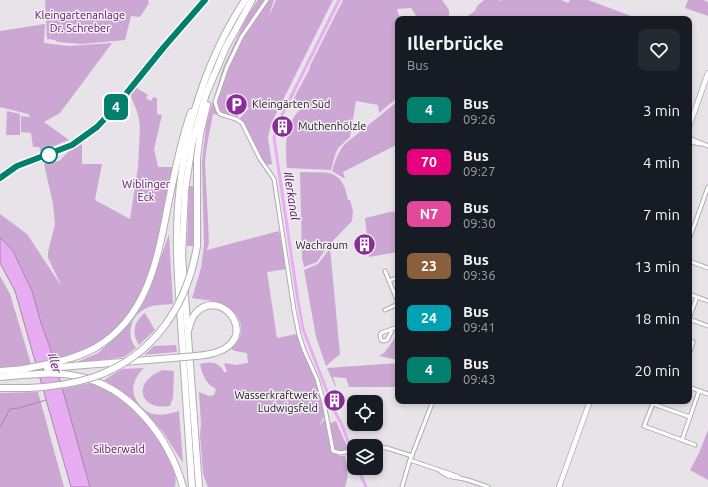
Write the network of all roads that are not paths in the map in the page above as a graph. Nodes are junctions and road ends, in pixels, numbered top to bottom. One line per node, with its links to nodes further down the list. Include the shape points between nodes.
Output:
1 (205, 0): 13 (main road, via 97,127 67,148 17,166)
2 (245, 0): 7 (highway)
3 (252, 0): 6 (highway, via 229,40)
4 (267, 0): 49 (street, via 242,36 227,67 215,104 220,114 242,123 260,159 274,179 299,335 317,379 333,451)
5 (708, 73): 8 (main road)
6 (212, 78): 31 (highway, via 196,130 185,191 182,255); 37 (highway, bridge, via 197,155 197,246 184,295 167,323 147,345 122,364 94,376 59,385)
7 (202, 84): 35 (highway, via 195,98 184,136 154,271 131,316 106,341 95,348 70,359); 53 (highway, via 182,167 177,232)
8 (692, 118)
9 (692, 140): 11 (street)
10 (692, 142): 11 (street)
11 (701, 144): 12 (street)
12 (708, 146)
13 (1, 177)
14 (708, 187): 15 (street)
15 (692, 232)
16 (692, 262): 17 (street)
17 (708, 268)
18 (385, 271): 20 (street)
19 (395, 278): 20 (street)
20 (389, 281): 22 (street)
21 (692, 295): 23 (street)
22 (395, 296)
23 (697, 297): 24 (street); 27 (street)
24 (708, 301)
25 (395, 305): 26 (street)
26 (385, 310)
27 (692, 311)
28 (692, 320): 29 (street)
29 (708, 326)
30 (393, 329): 30 (street, via 381,334 381,340 387,340)
31 (187, 332): 35 (highway, bridge, via 193,318 202,308 216,306 230,313 236,326 235,339 230,345 224,350 210,354); 54 (highway)
32 (693, 342): 33 (street)
33 (692, 345)
34 (0, 371): 35 (highway)
35 (24, 372): 36 (highway); 52 (highway, via 74,375 91,379 124,398 140,412 166,447)
36 (0, 377)
37 (0, 388)
38 (692, 388): 39 (street)
39 (699, 391): 40 (street); 45 (street)
40 (708, 394)
41 (431, 404): 50 (street)
42 (589, 404): 57 (main road)
43 (652, 404): 46 (street, via 644,426)
44 (658, 404): 45 (street)
45 (690, 417): 46 (street)
46 (682, 440): 47 (street)
47 (695, 445)
48 (383, 448): 50 (street)
49 (347, 452)
50 (412, 456): 51 (street)
51 (410, 460): 55 (street); 56 (street, via 440,471 444,475)
52 (183, 487)
53 (192, 487)
54 (199, 487)
55 (402, 487)
56 (488, 487)
57 (559, 487)

